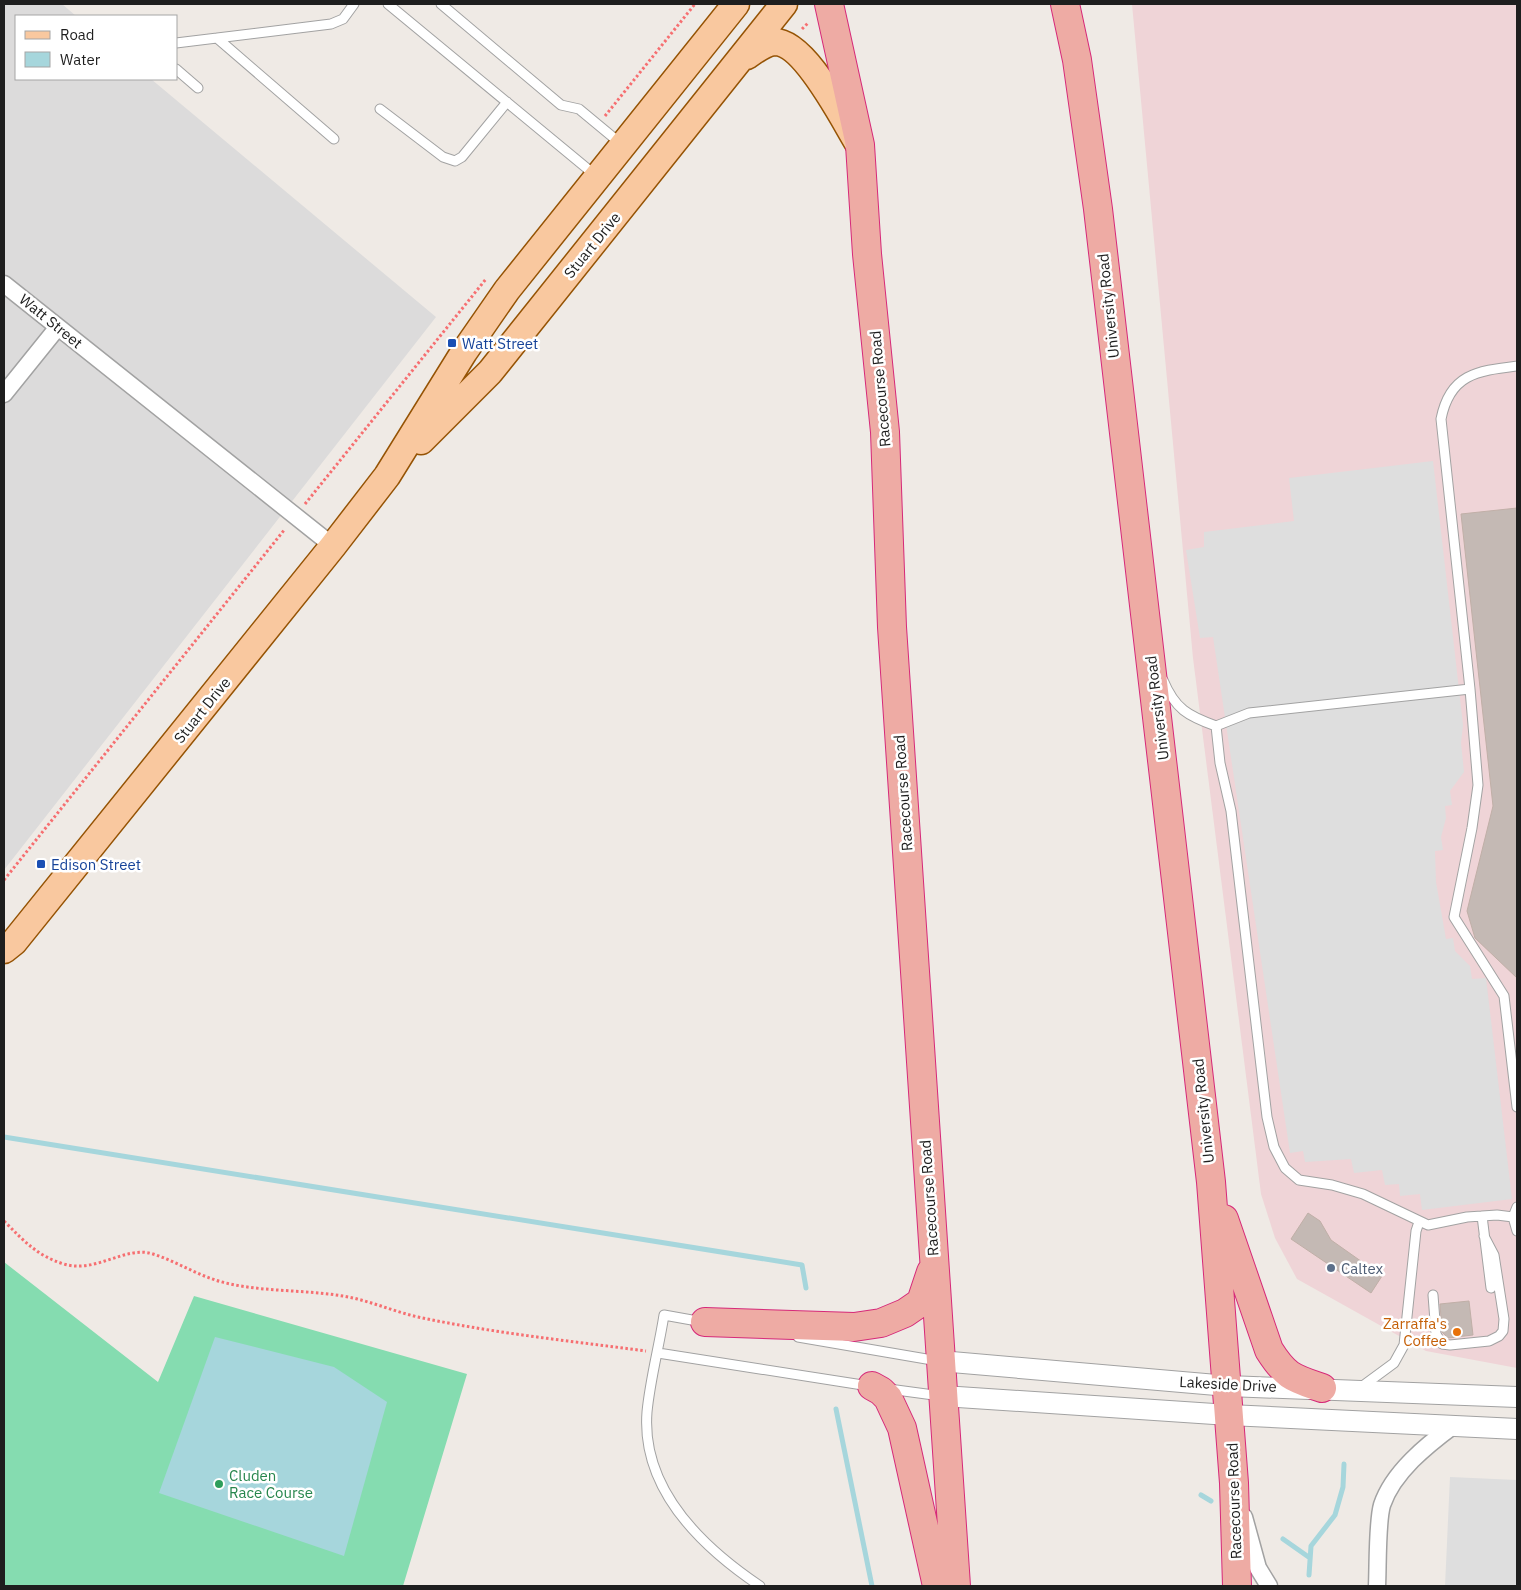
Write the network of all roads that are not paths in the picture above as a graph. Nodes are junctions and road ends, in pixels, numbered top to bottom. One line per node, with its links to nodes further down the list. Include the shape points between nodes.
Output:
1 (354, 4): 8 (lane, via 343,19 331,24)
2 (388, 4): 13 (lane)
3 (441, 4): 16 (lane, via 561,105 579,109)
4 (736, 4): 16 (main road, Stuart Drive)
5 (829, 4): 17 (highway, Racecourse Road)
6 (1065, 4): 25 (highway, University Road, via 1098,209)
7 (792, 12): 10 (main road, Stuart Drive)
8 (218, 38): 9 (lane); 15 (lane)
9 (178, 43)
10 (740, 62): 17 (main road, via 756,49 773,42 794,50 812,68); 23 (main road, Stuart Drive, via 490,372)
11 (178, 71): 12 (lane)
12 (198, 88)
13 (507, 102): 14 (lane, via 462,157 455,161 443,157); 18 (lane)
14 (380, 109)
15 (334, 139)
16 (623, 145): 18 (main road, Stuart Drive)
17 (860, 145): 38 (highway, Racecourse Road, via 867,254 886,432 892,627)
18 (597, 177): 23 (main road, Stuart Drive, via 507,290 464,352)
19 (4, 284): 20 (street, Watt Street)
20 (58, 327): 22 (street); 24 (street, Watt Street)
21 (1517, 366): 26 (lane, via 1482,370 1470,375 1445,401 1441,419)
22 (4, 394)
23 (387, 476): 24 (main road, Stuart Drive)
24 (333, 546): 28 (main road, Stuart Drive)
25 (1150, 650): 27 (lane, via 1179,708); 31 (highway, University Road)
26 (1470, 689): 27 (lane, via 1249,713); 30 (lane, via 1478,785 1454,916 1504,996)
27 (1216, 726): 35 (lane, via 1230,811 1267,1117 1274,1147 1285,1168 1299,1180 1332,1184 1363,1194)
28 (9, 946): 29 (main road, Stuart Drive)
29 (4, 970)
30 (1517, 1107)
31 (1211, 1182): 45 (highway, University Road); 46 (highway, via 1269,1350 1280,1367 1293,1378)
32 (1517, 1207): 34 (lane)
33 (1482, 1216): 34 (lane); 35 (lane, via 1428,1225); 37 (lane)
34 (1514, 1218): 36 (lane)
35 (1419, 1222): 47 (lane, via 1404,1345 1394,1363)
36 (1517, 1232)
37 (1484, 1236): 39 (lane); 40 (lane, via 1494,1255 1504,1318 1499,1336 1489,1341 1442,1344 1436,1334)
38 (933, 1264): 41 (highway, via 921,1302 881,1323 854,1326); 43 (highway, Racecourse Road)
39 (1491, 1288)
40 (1432, 1295)
41 (705, 1322): 42 (lane, via 664,1315); 43 (lane)
42 (658, 1353): 44 (lane); 54 (lane, via 647,1414 650,1450 662,1486 683,1520 714,1552)
43 (940, 1361): 45 (street, Lakeside Drive); 48 (highway, Racecourse Road)
44 (872, 1386): 48 (lane); 55 (highway, via 888,1398 902,1428)
45 (1228, 1386): 46 (street, Lakeside Drive); 50 (highway, University Road)
46 (1322, 1388): 47 (street, Lakeside Drive)
47 (1359, 1390): 49 (street, Lakeside Drive)
48 (943, 1396): 50 (street, Lakeside Drive); 56 (highway, Racecourse Road)
49 (1517, 1397)
50 (1230, 1415): 51 (street, Lakeside Drive); 53 (highway, Racecourse Road)
51 (1454, 1425): 52 (street, Lakeside Drive); 59 (street, via 1419,1451 1388,1493 1382,1507)
52 (1517, 1428)
53 (1234, 1483): 57 (highway, Racecourse Road); 58 (street, via 1258,1568)
54 (760, 1586)
55 (937, 1586)
56 (956, 1586)
57 (1237, 1586)
58 (1269, 1586)
59 (1377, 1586)

